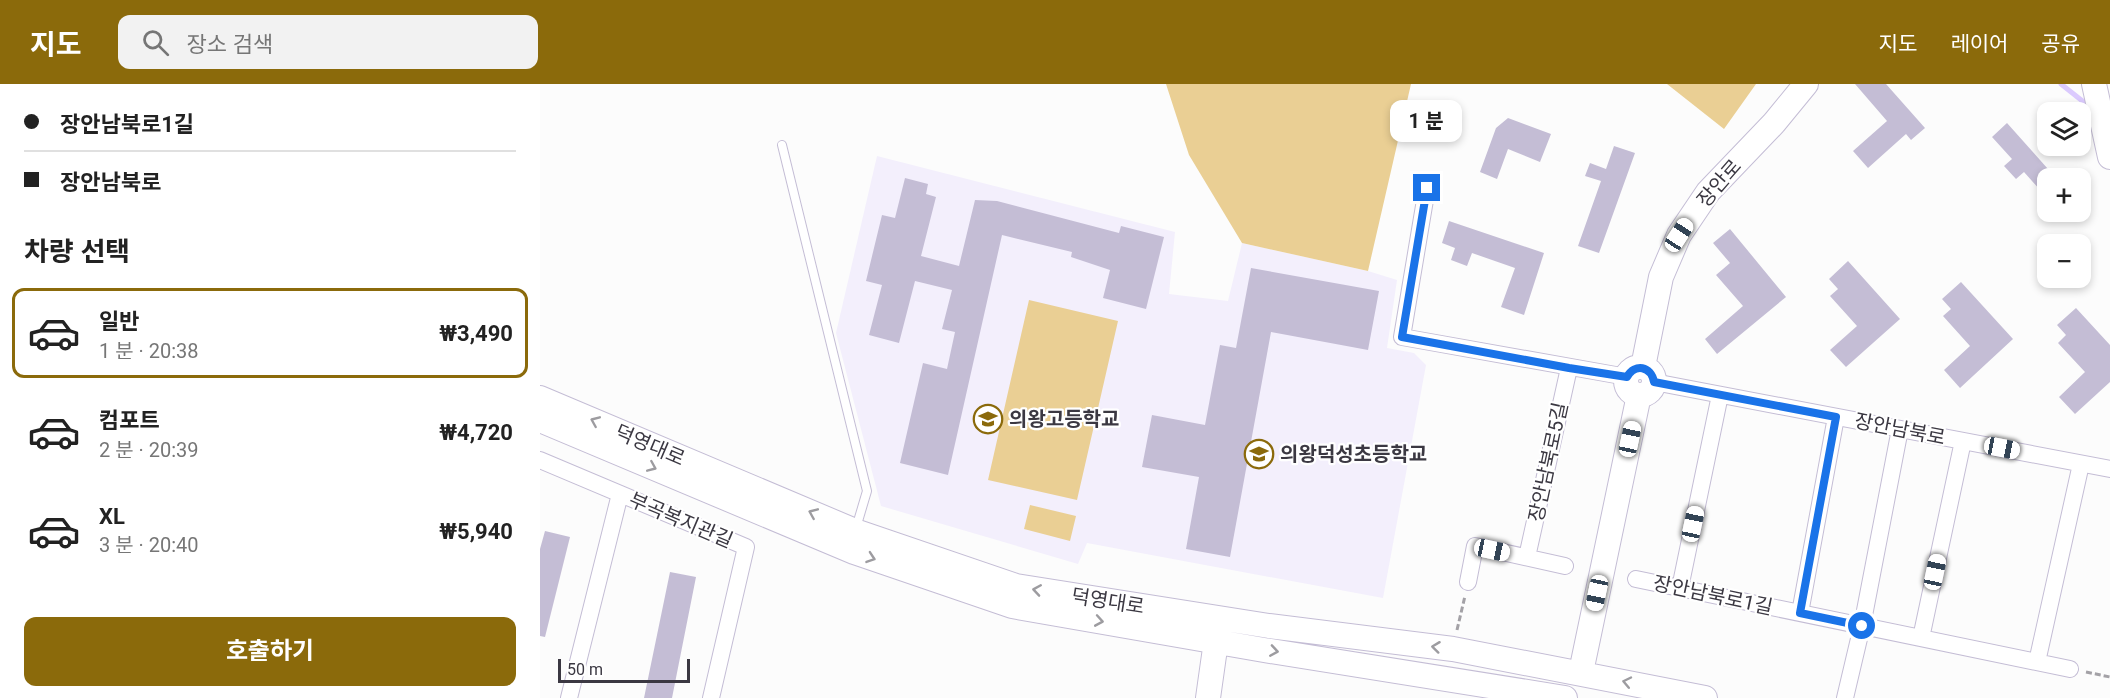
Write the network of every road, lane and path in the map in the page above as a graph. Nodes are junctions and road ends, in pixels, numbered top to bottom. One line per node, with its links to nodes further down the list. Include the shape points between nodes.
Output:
1 (1806, 84): 7 (street, 장안로, via 1708,192 1679,235 1661,277)
2 (2094, 84): 4 (street)
3 (782, 145): 18 (lane, via 867,491)
4 (2109, 152)
5 (1427, 188): 6 (street, 장안남북로, via 1402,337)
6 (1569, 368): 7 (street, 장안남북로); 19 (street, 장안남북로5길)
7 (1641, 380): 8 (street, 장안남북로); 31 (street, 장안로)
8 (1720, 394): 10 (street, 장안남북로); 23 (street)
9 (540, 398): 18 (street, 덕영대로, one-way to 9)
10 (1836, 417): 12 (street, 장안남북로); 24 (street)
11 (540, 420): 26 (street, 덕영대로, one-way to 26, via 854,552 1012,606)
12 (1900, 429): 13 (street, 장안남북로); 25 (street)
13 (1962, 441): 15 (street, 장안남북로); 27 (street)
14 (540, 460): 17 (street, 부곡복지관길)
15 (2081, 464): 16 (street, 장안남북로); 29 (street)
16 (2110, 469)
17 (620, 494): 34 (street); 35 (street, 부곡복지관길, via 746,547)
18 (855, 531): 26 (street, 덕영대로, one-way to 18, via 1016,586)
19 (1527, 557): 20 (street); 22 (street, via 1475,546)
20 (1565, 566)
21 (1636, 579): 23 (street, 장안남북로1길)
22 (1468, 582): 28 (path)
23 (1680, 588): 24 (street, 장안남북로1길)
24 (1800, 613): 25 (street, 장안남북로1길)
25 (1862, 626): 27 (street, 장안남북로1길); 39 (street)
26 (1218, 630): 28 (street, 덕영대로, one-way to 26); 33 (street, 덕영대로, one-way to 33); 36 (street)
27 (1921, 638): 29 (street, 장안남북로1길)
28 (1453, 649): 31 (street, 덕영대로)
29 (2037, 662): 30 (street, 장안남북로1길)
30 (2070, 669): 32 (path)
31 (1581, 672): 38 (street, 덕영대로, one-way to 31)
32 (2110, 677)
33 (1489, 691): 37 (street, 덕영대로)
34 (569, 698)
35 (711, 698)
36 (1208, 698)
37 (1565, 698)
38 (1705, 698)
39 (1845, 698)

